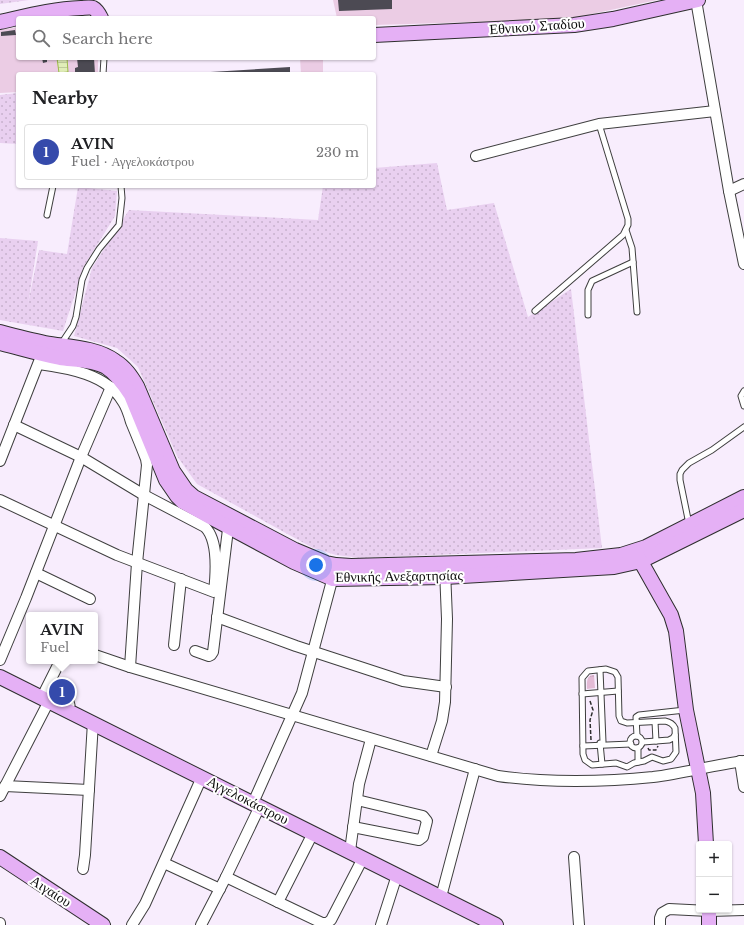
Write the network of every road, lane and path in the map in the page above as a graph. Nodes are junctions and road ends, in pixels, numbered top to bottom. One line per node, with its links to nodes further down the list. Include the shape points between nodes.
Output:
1 (696, 0): 6 (street, Εθνικού Σταδίου, via 574,25); 9 (street)
2 (27, 16): 3 (street, via 70,8 94,8)
3 (100, 16)
4 (16, 18): 5 (street)
5 (0, 22)
6 (376, 35)
7 (104, 60): 8 (lane)
8 (103, 72)
9 (715, 111): 10 (street); 15 (street)
10 (599, 124): 11 (street); 17 (lane, via 628,219)
11 (476, 156)
12 (744, 184): 15 (street)
13 (53, 188): 16 (lane)
14 (122, 188): 25 (lane, via 119,225 87,268 82,280 73,326)
15 (729, 191): 19 (street)
16 (48, 215)
17 (626, 230): 18 (lane); 20 (lane)
18 (633, 262): 21 (lane); 22 (lane, via 592,281 588,290)
19 (744, 264)
20 (535, 311)
21 (637, 312)
22 (588, 315)
23 (0, 332): 26 (street, Εθνικής Ανεξαρτησίας)
24 (0, 343): 26 (street, Εθνικής Ανεξαρτησίας)
25 (60, 345): 26 (street, Εθνικής Ανεξαρτησίας); 38 (street, Εθνικής Ανεξαρτησίας, via 106,356 125,369 137,386 180,482 194,497)
26 (41, 353): 27 (street, via 57,366 78,371); 30 (street); 38 (street, Εθνικής Ανεξαρτησίας, via 104,366 115,373 131,395 152,450 171,489 183,502)
27 (111, 387): 32 (street); 34 (street, via 124,402 146,459)
28 (744, 391): 29 (lane, via 741,396)
29 (744, 406)
30 (14, 425): 32 (street); 33 (street)
31 (744, 427): 39 (lane, via 682,470 680,480)
32 (80, 457): 34 (street); 40 (street)
33 (0, 461)
34 (144, 495): 42 (street); 46 (street, via 205,527 212,536 215,558 214,592)
35 (744, 497): 39 (street, Εθνικής Ανεξαρτησίας)
36 (0, 500): 40 (street)
37 (744, 510): 41 (street, Εθνικής Ανεξαρτησίας)
38 (229, 521): 43 (street, Εθνικής Ανεξαρτησίας, via 316,559); 47 (street, Εθνικής Ανεξαρτησίας, via 294,562); 49 (street)
39 (689, 525): 41 (street, Εθνικής Ανεξαρτησίας)
40 (54, 526): 42 (street); 45 (street)
41 (638, 556): 44 (street, Εθνικής Ανεξαρτησίας, via 614,567); 66 (street, via 674,624)
42 (137, 563): 46 (street); 56 (street)
43 (336, 565): 44 (street, Εθνικής Ανεξαρτησίας); 47 (street)
44 (445, 570): 47 (street, Εθνικής Ανεξαρτησίας); 59 (street)
45 (36, 573): 48 (street); 54 (street)
46 (181, 579): 50 (street)
47 (333, 579): 52 (street)
48 (90, 598)
49 (217, 617): 51 (street, via 212,654 209,656); 52 (street)
50 (174, 645)
51 (194, 651)
52 (313, 651): 59 (street, via 403,681); 67 (street, via 302,693)
53 (98, 656): 56 (street)
54 (0, 660)
55 (59, 664): 64 (street)
56 (130, 667): 67 (street)
57 (600, 670): 60 (lane, via 609,669 615,672 618,677); 61 (lane); 63 (lane, via 588,671 583,675)
58 (0, 677): 64 (street, Αγγελοκάστρου)
59 (446, 687): 83 (street, via 444,713)
60 (618, 691): 61 (lane); 70 (lane, via 620,720 625,723)
61 (600, 692): 62 (lane); 78 (lane)
62 (590, 693): 63 (lane); 80 (path, via 593,710 590,720)
63 (582, 694): 79 (lane)
64 (47, 697): 65 (lane, via 57,691 70,698); 68 (street, Αγγελοκάστρου); 90 (street)
65 (72, 705)
66 (686, 710): 70 (lane, via 639,715 636,717); 88 (street)
67 (292, 715): 73 (street); 95 (street)
68 (93, 722): 89 (street, Αγγελοκάστρου); 92 (street)
69 (655, 722): 70 (lane); 71 (lane, via 671,723 675,728); 75 (lane)
70 (636, 723): 72 (lane)
71 (675, 734): 74 (lane); 81 (lane)
72 (637, 736): 76 (lane); 77 (lane)
73 (371, 739): 83 (street); 94 (street)
74 (670, 740): 75 (lane); 81 (lane)
75 (656, 741): 77 (lane)
76 (631, 742): 78 (lane); 82 (lane, via 632,747)
77 (642, 742): 82 (lane)
78 (602, 744): 80 (lane); 86 (lane)
79 (583, 746): 80 (lane); 86 (lane, via 587,762 592,765)
80 (591, 746)
81 (676, 746): 85 (lane, via 672,759 663,761 652,756)
82 (638, 748): 85 (lane)
83 (431, 756): 87 (street)
84 (742, 761): 88 (street); 91 (street)
85 (638, 762): 86 (lane, via 627,767)
86 (602, 764)
87 (475, 769): 88 (street, via 498,776 546,780 604,780 650,777); 108 (street)
88 (698, 769): 98 (street, via 704,804)
89 (202, 777): 95 (street, Αγγελοκάστρου); 103 (street)
90 (5, 786): 92 (street); 93 (street)
91 (744, 787)
92 (90, 790): 104 (street)
93 (0, 796)
94 (357, 800): 96 (street); 96 (street, via 423,816 427,821 423,837 419,840)
95 (257, 805): 97 (street, Αγγελοκάστρου); 106 (street)
96 (353, 827): 99 (street)
97 (313, 833): 99 (street, Αγγελοκάστρου); 109 (street)
98 (706, 841)
99 (350, 851): 102 (street, Αγγελοκάστρου)
100 (574, 856): 119 (street)
101 (0, 857): 115 (street, Αιγαίου)
102 (363, 858): 105 (street, Αγγελοκάστρου); 109 (street, via 331,920 327,923)
103 (164, 863): 107 (street); 116 (street)
104 (83, 869)
105 (397, 875): 108 (street, Αγγελοκάστρου); 114 (street)
106 (226, 877): 107 (street); 109 (street)
107 (220, 889): 117 (street)
108 (441, 897): 118 (street, Αγγελοκάστρου)
109 (278, 902)
110 (696, 910): 120 (street, via 669,909 662,913)
111 (732, 910): 112 (street)
112 (744, 910)
113 (709, 913): 121 (street)
114 (384, 924)
115 (103, 925)
116 (132, 925)
117 (201, 925)
118 (496, 925)
119 (579, 925)
120 (660, 925)
121 (709, 925)

